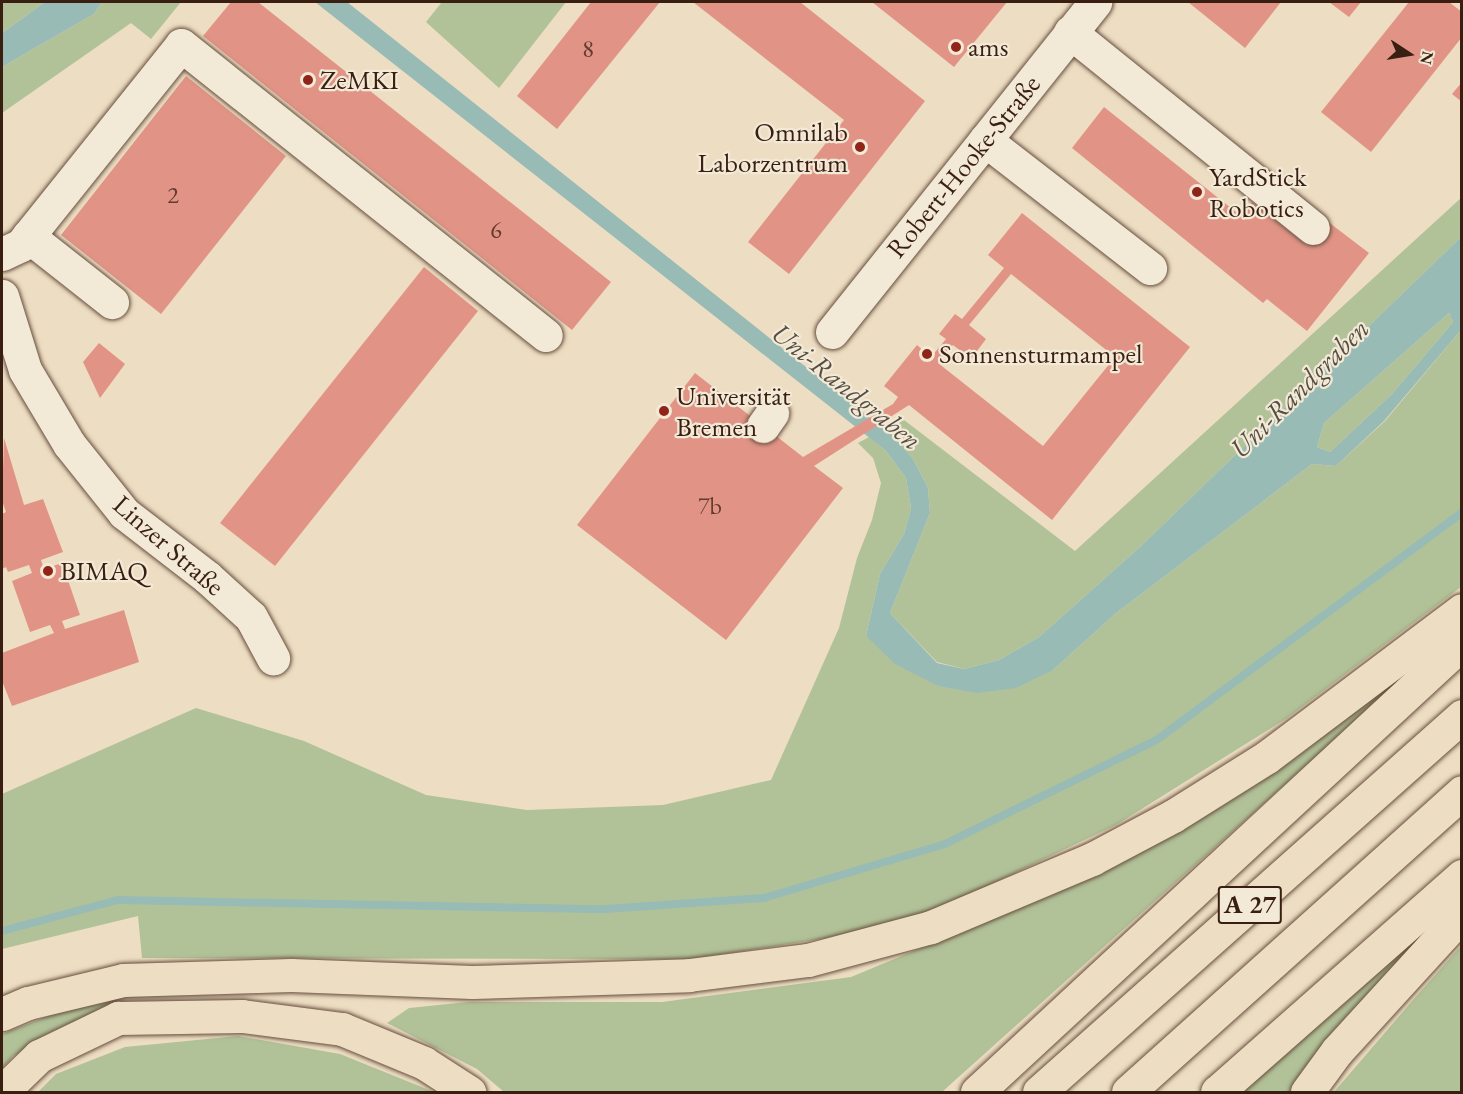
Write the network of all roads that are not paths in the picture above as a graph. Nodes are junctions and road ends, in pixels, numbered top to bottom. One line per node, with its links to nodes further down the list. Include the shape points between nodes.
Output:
1 (1095, 2): 2 (street, Robert-Hooke-Straße)
2 (1070, 32): 3 (street, Robert-Hooke-Straße); 4 (street)
3 (985, 140): 6 (street); 9 (street, Robert-Hooke-Straße)
4 (1313, 228)
5 (15, 245): 8 (street); 10 (street, via 181,45)
6 (1150, 268)
7 (2, 297): 11 (street, Linzer Straße)
8 (112, 302)
9 (832, 332)
10 (546, 335)
11 (13, 374): 14 (street, Linzer Straße, via 124,513 207,577 251,617)
12 (1461, 610): 19 (highway, via 1267,756 1173,816 1092,859 931,927 808,960 689,975 472,982 291,975 123,980 28,1003)
13 (1461, 643): 22 (highway)
14 (273, 658)
15 (1461, 716): 23 (highway, A 27)
16 (1461, 792): 24 (highway, A 27)
17 (1461, 876): 25 (highway)
18 (1461, 914): 26 (highway, via 1337,1051)
19 (2, 1014)
20 (2, 1092): 21 (highway, via 39,1056 118,1018 242,1016 342,1029 424,1063)
21 (469, 1092)
22 (976, 1092)
23 (1039, 1092)
24 (1128, 1092)
25 (1217, 1092)
26 (1306, 1092)

